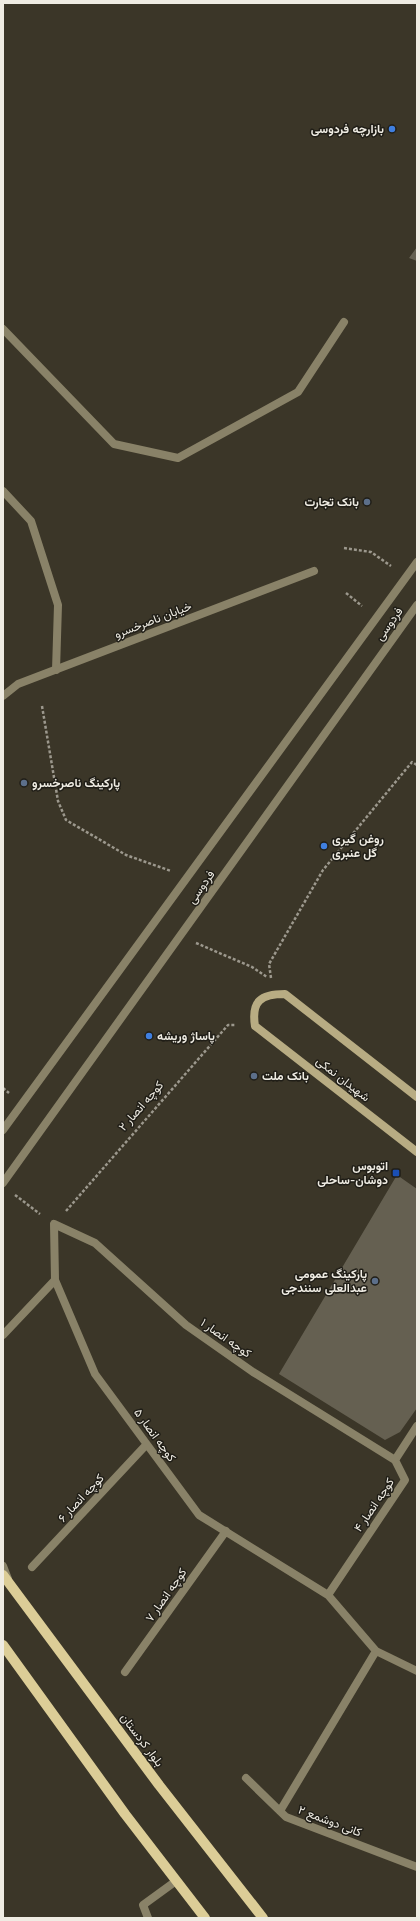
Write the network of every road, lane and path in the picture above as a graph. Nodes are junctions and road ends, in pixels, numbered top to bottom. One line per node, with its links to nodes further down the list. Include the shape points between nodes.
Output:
1 (344, 322): 2 (street, via 298,392 178,458 114,444)
2 (3, 329)
3 (3, 491): 9 (street, via 31,521 58,605)
4 (344, 548): 7 (path, via 371,552)
5 (417, 562): 7 (street, فردوسی)
6 (314, 571): 9 (street, خیابان ناصرخسرو)
7 (407, 577): 13 (street, فردوسی)
8 (417, 605): 14 (street, فردوسی)
9 (56, 670): 10 (street, خیابان ناصرخسرو, via 18,684)
10 (3, 696)
11 (42, 706): 13 (path, via 58,800 66,820 126,855)
12 (417, 765): 14 (path, via 412,762 323,870 269,964 271,980 252,967)
13 (186, 877): 17 (street, فردوسی)
14 (181, 937): 19 (street, فردوسی)
15 (255, 1026): 16 (main road, via 253,1011 257,1004 273,994 285,994); 18 (main road, شهیدان نمکی); 21 (path, کوچه انصار ۲, via 228,1025)
16 (417, 1097)
17 (3, 1130)
18 (417, 1152)
19 (3, 1183)
20 (9, 1191): 21 (path)
21 (54, 1224): 22 (street, کوچه انصار ۵); 26 (street, کوچه انصار ۱, via 95,1243 186,1326 253,1372)
22 (55, 1280): 23 (street); 25 (street, کوچه انصار ۵, via 95,1374)
23 (3, 1334)
24 (417, 1426): 26 (street)
25 (146, 1445): 27 (street, کوچه انصار ۵, via 199,1515); 29 (street, کوچه انصار ۶)
26 (395, 1460): 32 (street, کوچه انصار ۴, via 405,1480)
27 (226, 1531): 32 (street, کوچه انصار ۵); 36 (street, کوچه انصار ۷)
28 (3, 1566): 31 (street)
29 (32, 1567)
30 (3, 1575): 31 (main road, بلوار کردستان)
31 (12, 1587): 43 (main road, بلوار کردستان, via 154,1778)
32 (328, 1595): 34 (street, کوچه انصار ۵)
33 (3, 1645): 40 (main road)
34 (376, 1651): 35 (street); 38 (street)
35 (417, 1671)
36 (125, 1672)
37 (246, 1778): 38 (street, کانی دوشمع ۲)
38 (280, 1811): 39 (street, کانی دوشمع ۲, via 286,1817)
39 (417, 1867)
40 (176, 1882): 41 (street, via 143,1905); 42 (main road)
41 (148, 1918)
42 (205, 1918)
43 (263, 1918)

